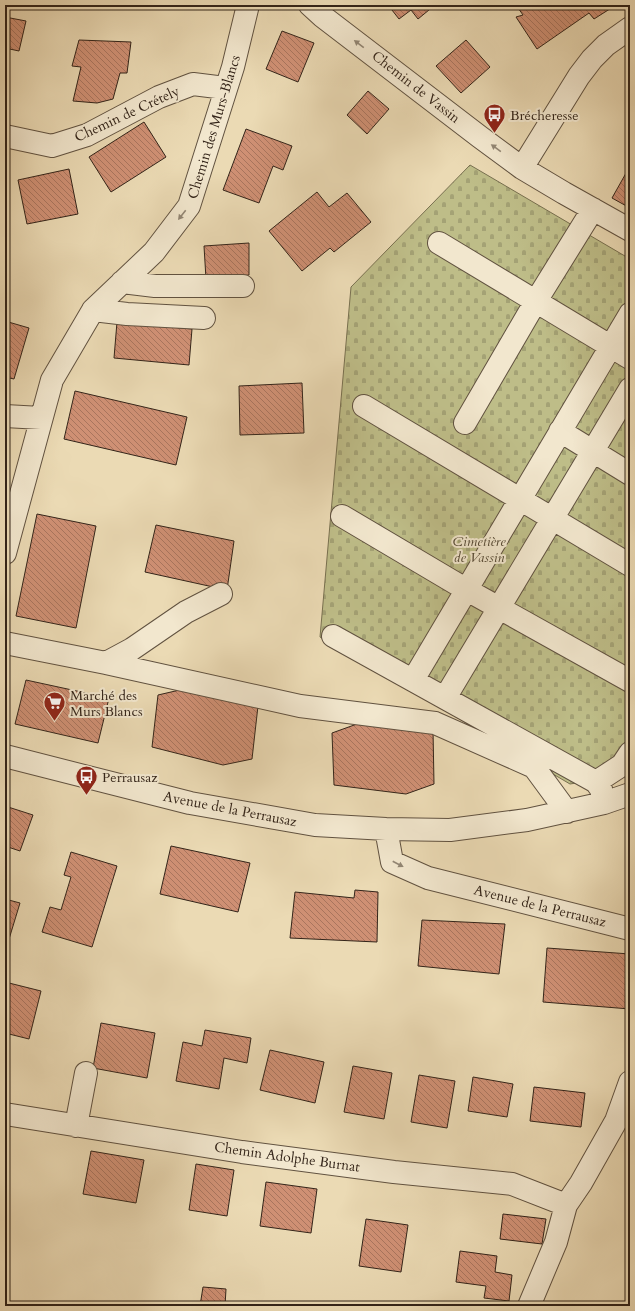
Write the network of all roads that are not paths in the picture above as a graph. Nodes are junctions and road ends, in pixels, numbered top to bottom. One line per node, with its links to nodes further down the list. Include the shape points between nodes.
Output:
1 (248, 5): 4 (street, Chemin des Murs-Blancs, via 233,67)
2 (310, 5): 6 (street, Chemin de Vassin, one-way to 2)
3 (630, 28): 6 (street, via 592,59)
4 (225, 88): 5 (street, Chemin de Crétely, via 193,84 160,97 88,135 52,146); 10 (street, Chemin des Murs-Blancs, one-way to 10, via 189,206 154,252)
5 (5, 136)
6 (522, 168): 7 (street, Chemin de Vassin)
7 (593, 209): 8 (street, Chemin de Vassin); 12 (street)
8 (630, 230)
9 (439, 243): 12 (street)
10 (122, 282): 11 (street, via 155,286); 13 (street, Chemin des Murs-Blancs)
11 (243, 286)
12 (536, 301): 16 (street); 22 (street)
13 (93, 310): 15 (street); 21 (street, Chemin des Murs-Blancs, via 52,380)
14 (630, 314): 16 (street)
15 (204, 318)
16 (611, 346): 17 (street); 23 (street)
17 (630, 358)
18 (630, 389): 24 (street)
19 (364, 406): 26 (street)
20 (5, 416): 21 (street)
21 (41, 418): 29 (street, Chemin des Murs-Blancs)
22 (465, 423)
23 (560, 432): 24 (street); 26 (street)
24 (592, 452): 25 (street); 28 (street)
25 (630, 474)
26 (520, 498): 28 (street); 31 (street)
27 (342, 516): 31 (street)
28 (552, 519): 30 (street); 33 (street)
29 (5, 554)
30 (630, 565)
31 (466, 590): 33 (street); 37 (street)
32 (220, 594): 36 (street, via 186,612 132,649)
33 (499, 608): 38 (street); 39 (street)
34 (333, 636): 37 (street)
35 (5, 643): 36 (street)
36 (106, 663): 45 (street, via 300,706 435,722 534,767)
37 (413, 680): 39 (street)
38 (630, 681)
39 (445, 698): 42 (street)
40 (630, 753): 42 (street, via 622,765)
41 (5, 756): 46 (street, Avenue de la Perrausaz, via 190,803 315,825)
42 (596, 782): 44 (street, via 601,789)
43 (630, 794): 44 (street, Avenue de la Perrausaz)
44 (604, 804): 45 (street, Avenue de la Perrausaz)
45 (567, 812): 46 (street, Avenue de la Perrausaz, via 450,830)
46 (386, 829): 47 (street, Avenue de la Perrausaz, one-way to 47, via 392,862 428,878 555,906)
47 (630, 929)
48 (86, 1073): 52 (street)
49 (630, 1082): 51 (street)
50 (5, 1114): 52 (street, Chemin Adolphe Burnat)
51 (623, 1124): 53 (street)
52 (76, 1126): 53 (street, Chemin Adolphe Burnat, via 242,1152 512,1184)
53 (566, 1205): 54 (street, via 556,1242)
54 (529, 1306)

